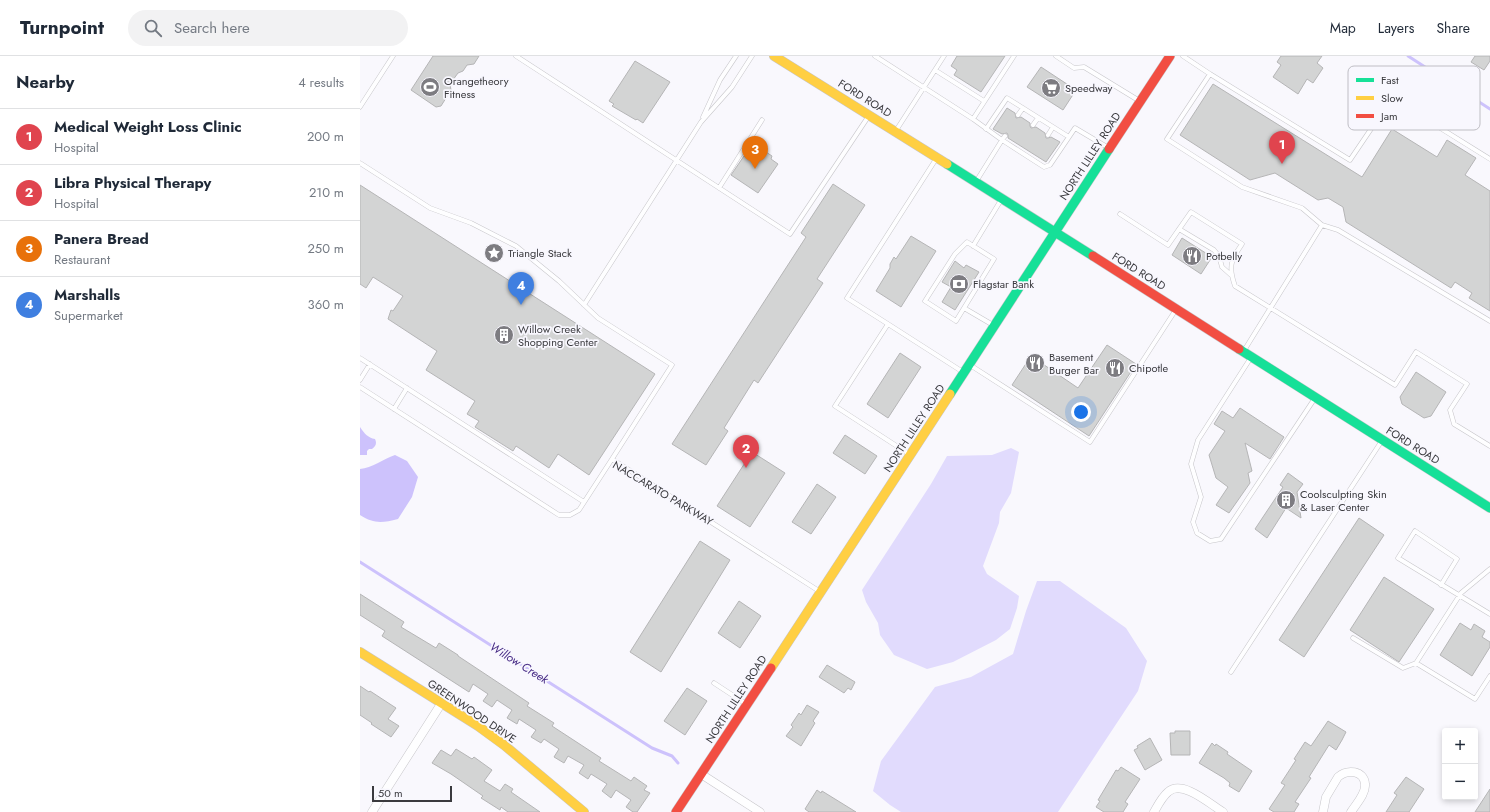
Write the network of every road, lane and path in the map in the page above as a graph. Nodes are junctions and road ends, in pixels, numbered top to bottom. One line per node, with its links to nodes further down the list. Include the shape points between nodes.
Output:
1 (393, 56): 17 (lane)
2 (516, 56): 37 (lane)
3 (736, 56): 24 (lane, via 720,80)
4 (752, 56): 24 (lane, via 732,87)
5 (774, 56): 19 (street, FORD ROAD)
6 (874, 56): 14 (lane)
7 (944, 56): 12 (lane)
8 (1014, 56): 15 (lane)
9 (1056, 56): 16 (lane, via 1074,68 1084,67)
10 (1170, 56): 16 (street, NORTH LILLEY ROAD)
11 (1182, 56): 13 (lane)
12 (935, 70): 14 (lane); 15 (lane)
13 (1210, 74): 28 (lane, via 1350,160); 43 (lane, via 1167,139 1242,187 1302,208)
14 (924, 87): 22 (lane); 30 (lane)
15 (984, 101): 22 (lane)
16 (1141, 101): 34 (street, NORTH LILLEY ROAD)
17 (360, 107)
18 (1023, 108): 20 (lane); 21 (lane); 27 (lane, via 1007,98)
19 (869, 114): 30 (street, FORD ROAD); 40 (lane, via 790,234)
20 (1018, 115)
21 (1038, 118): 25 (lane); 26 (lane)
22 (973, 119): 27 (lane)
23 (762, 120): 40 (lane)
24 (701, 122): 37 (lane)
25 (1033, 125)
26 (1053, 127): 31 (lane); 32 (lane)
27 (986, 129): 33 (lane)
28 (1370, 130)
29 (1443, 130): 36 (lane)
30 (896, 131): 35 (street, FORD ROAD)
31 (1048, 135)
32 (1069, 137): 33 (lane, via 1050,164 1044,167 1034,157); 34 (lane, via 1075,128)
33 (1003, 138): 39 (lane)
34 (1109, 148): 45 (street, NORTH LILLEY ROAD)
35 (937, 157): 39 (street, FORD ROAD); 53 (lane, via 847,298)
36 (1490, 159)
37 (676, 160): 40 (lane); 48 (lane)
38 (360, 163): 48 (lane, via 430,208 516,246)
39 (976, 182): 41 (street, FORD ROAD)
40 (719, 188)
41 (1002, 198): 45 (street, FORD ROAD); 46 (lane)
42 (1120, 214): 44 (lane, via 1168,245)
43 (1322, 225): 50 (lane); 52 (lane, via 1338,230)
44 (1179, 229): 47 (lane, via 1214,250 1222,267); 47 (lane, via 1190,212 1242,244 1232,258)
45 (1056, 232): 51 (street, FORD ROAD); 54 (street, NORTH LILLEY ROAD)
46 (973, 246): 49 (lane, via 994,259); 49 (lane, via 967,242 955,254 925,301 956,321)
47 (1231, 275): 50 (lane, via 1235,286)
48 (584, 305): 68 (lane, via 598,318 672,365)
49 (964, 308): 54 (lane)
50 (1270, 308): 55 (lane); 66 (lane, via 1395,385 1416,352 1467,384 1450,410 1454,424)
51 (1176, 309): 55 (street, FORD ROAD); 59 (lane, via 1090,442 1008,389)
52 (1490, 321)
53 (888, 324): 59 (lane); 67 (lane, via 835,406)
54 (995, 327): 59 (street, NORTH LILLEY ROAD)
55 (1243, 351): 56 (street, FORD ROAD)
56 (1252, 357): 63 (street, FORD ROAD); 63 (lane, via 1198,440 1191,464 1201,497 1193,522 1197,533 1210,541 1221,539)
57 (360, 358): 58 (lane)
58 (370, 364): 60 (lane); 62 (lane)
59 (967, 369): 67 (street, NORTH LILLEY ROAD)
60 (360, 380)
61 (360, 387): 64 (lane, NACCARATO PARKWAY)
62 (407, 388): 64 (lane); 69 (lane)
63 (1316, 398): 65 (street, FORD ROAD)
64 (394, 409): 69 (lane, NACCARATO PARKWAY, via 559,515 574,514)
65 (1382, 440): 70 (street, FORD ROAD); 79 (lane)
66 (1490, 446)
67 (911, 455): 73 (street, NORTH LILLEY ROAD)
68 (612, 459): 69 (lane, NACCARATO PARKWAY); 73 (lane, NACCARATO PARKWAY)
69 (584, 502)
70 (1490, 508)
71 (1490, 569): 74 (lane)
72 (1441, 585): 72 (lane, via 1398,558 1415,531 1457,559); 74 (lane)
73 (821, 592): 83 (street, NORTH LILLEY ROAD)
74 (1459, 596): 75 (lane); 78 (lane)
75 (1490, 614)
76 (1353, 638): 78 (lane, via 1404,668)
77 (360, 652): 82 (street, GREENWOOD DRIVE)
78 (1416, 663): 80 (lane, via 1475,699)
79 (1231, 672)
80 (1490, 676)
81 (714, 683): 83 (lane)
82 (441, 704): 85 (street); 86 (street, GREENWOOD DRIVE, via 504,745)
83 (746, 705): 84 (street, NORTH LILLEY ROAD)
84 (701, 774): 87 (street, NORTH LILLEY ROAD); 88 (street)
85 (372, 812)
86 (584, 812)
87 (676, 812)
88 (760, 812)
89 (1154, 812): 90 (street, via 1166,793 1178,787 1186,789)
90 (1222, 812)
91 (1323, 812): 92 (street, via 1326,797 1338,777 1350,771 1359,774 1365,784)
92 (1351, 812)

